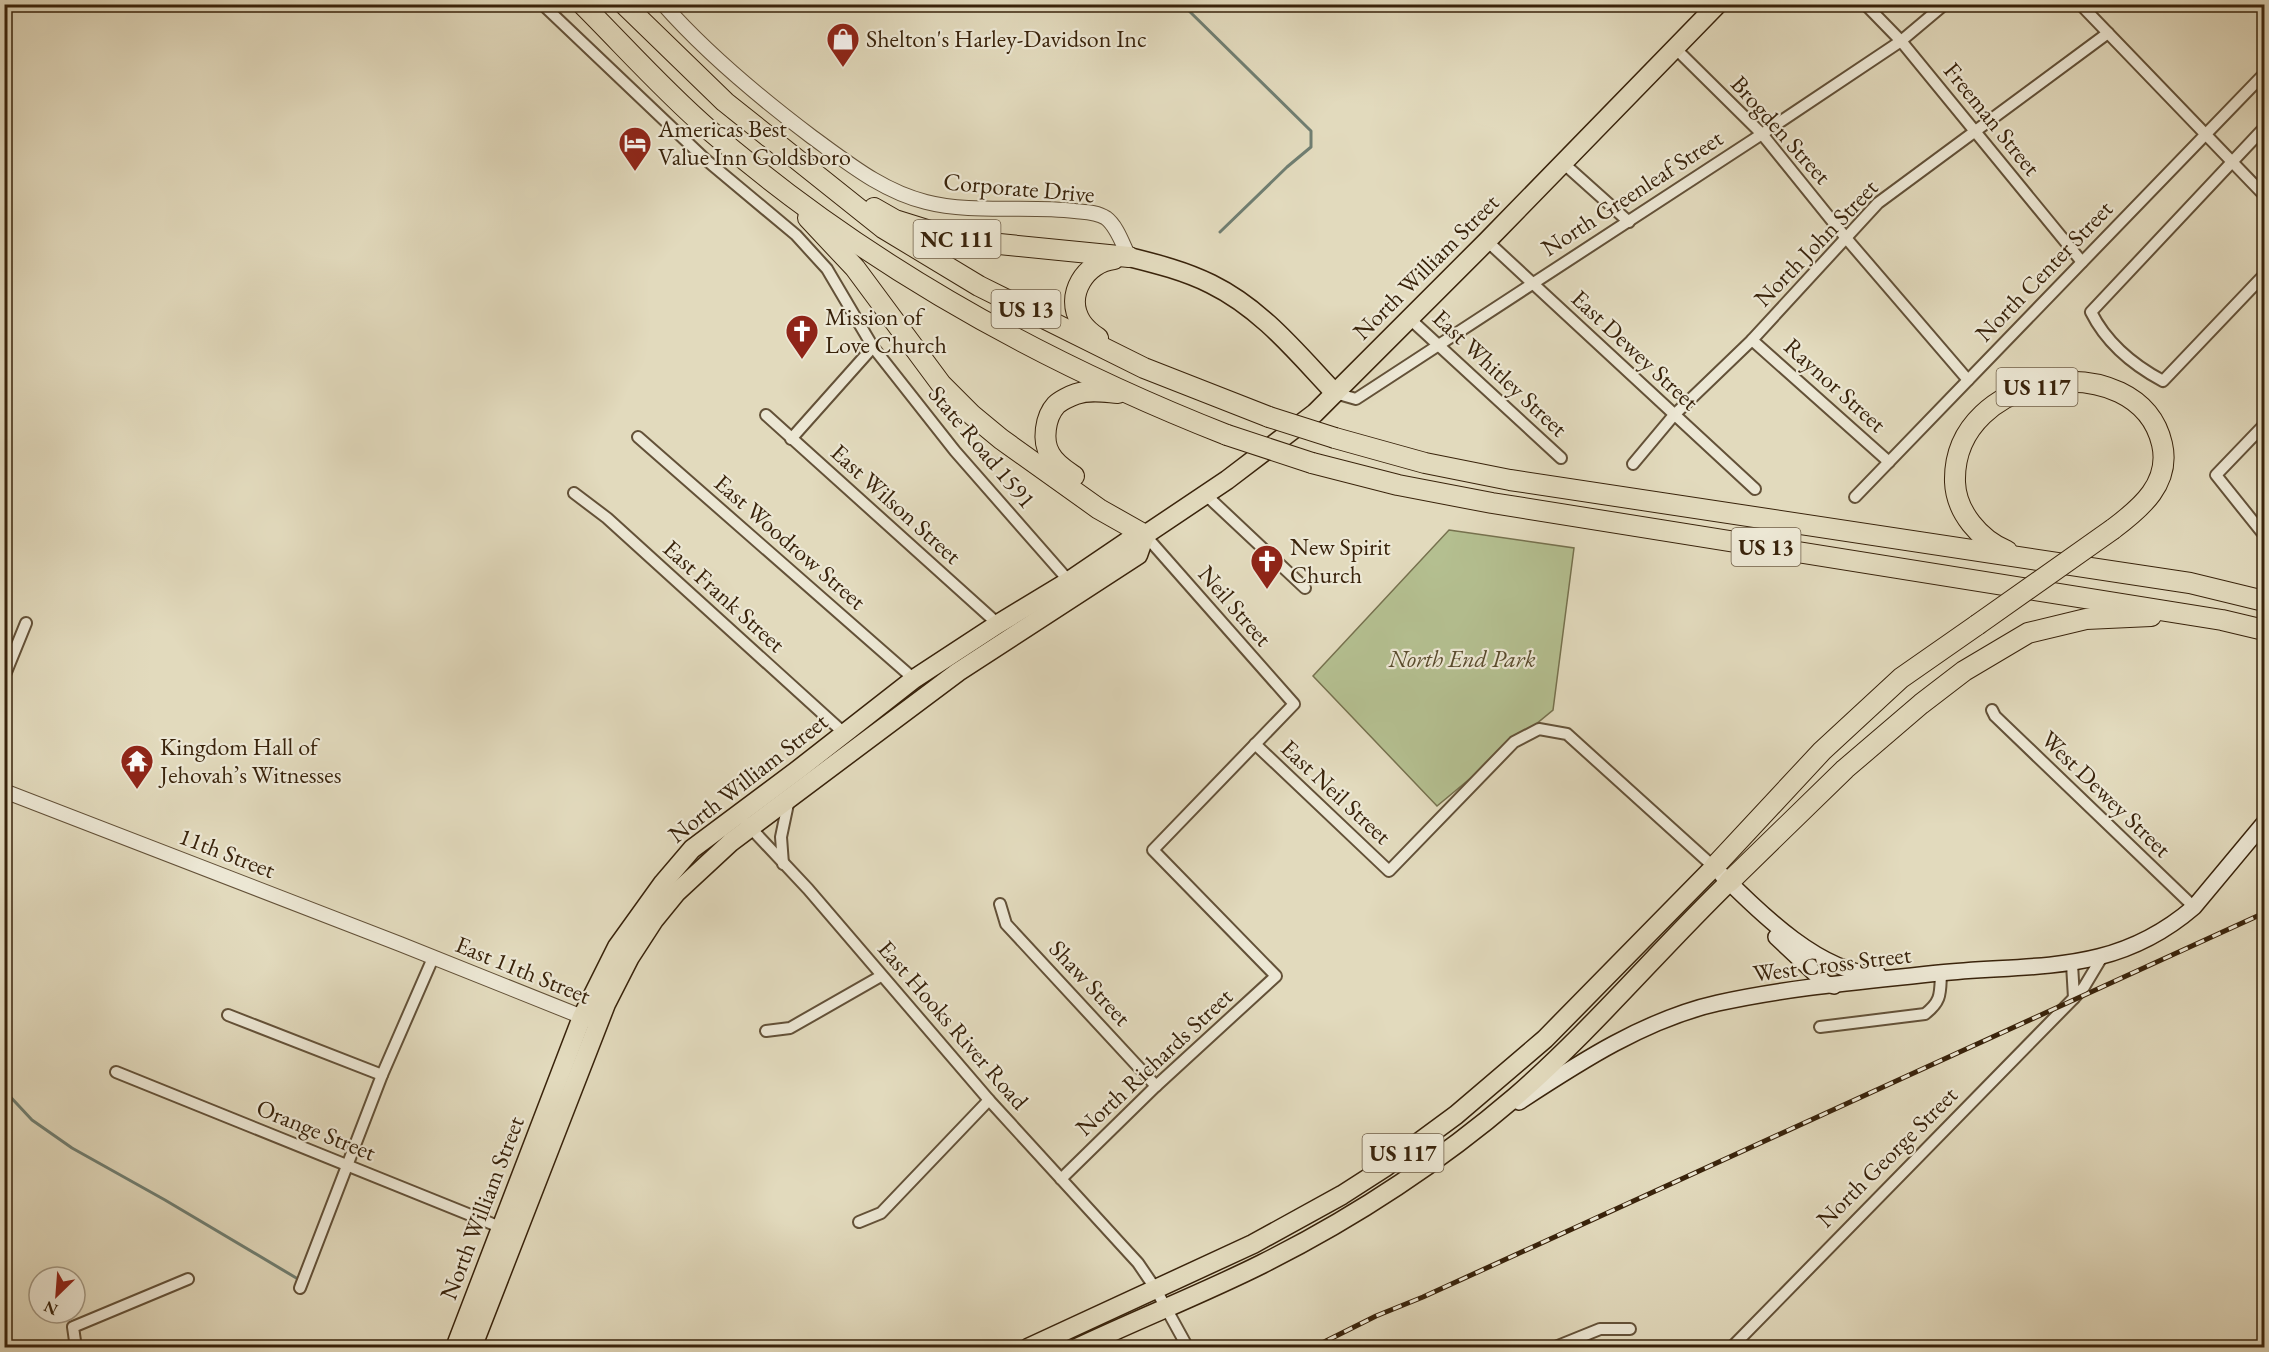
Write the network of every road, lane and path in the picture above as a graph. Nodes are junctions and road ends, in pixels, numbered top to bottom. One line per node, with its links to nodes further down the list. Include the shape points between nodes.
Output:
1 (542, 4): 32 (street, State Road 1591, via 705,159 796,235 827,268)
2 (582, 4): 20 (highway, US 13, via 707,128)
3 (624, 4): 19 (highway, US 13, via 725,102)
4 (663, 4): 25 (street, Corporate Drive, via 698,42 859,172 907,196 951,206 1054,208 1093,213 1114,226)
5 (1718, 4): 11 (main road, North William Street)
6 (1865, 4): 10 (street, Freeman Street)
7 (1945, 4): 10 (street, North Greenleaf Street)
8 (2085, 6): 9 (street)
9 (2108, 33): 14 (street, North John Street); 16 (street)
10 (1901, 41): 14 (street, Freeman Street); 15 (street, North Greenleaf Street)
11 (1676, 49): 15 (street, Brogden Street); 18 (main road, North William Street)
12 (2265, 74): 16 (street, North Center Street)
13 (2265, 129): 17 (street)
14 (1975, 132): 23 (street, North John Street, via 1878,203); 26 (street, Freeman Street)
15 (1762, 134): 22 (street, North Greenleaf Street); 23 (street, Brogden Street)
16 (2206, 135): 17 (street); 26 (street, North Center Street)
17 (2233, 161): 21 (street); 27 (street, via 2091,312 2120,352 2163,381)
18 (1562, 162): 22 (street); 24 (main road, North William Street)
19 (802, 165): 25 (highway, NC 111, via 894,220 959,240); 33 (highway, US 13, via 883,228 979,286)
20 (769, 178): 36 (highway, US 13, via 944,300 1024,344); 50 (highway, via 855,268 941,384 972,415 1099,509)
21 (2265, 195)
22 (1629, 222): 28 (street, North Greenleaf Street)
23 (1846, 238): 30 (street, North John Street); 34 (street, Brogden Street)
24 (1487, 241): 28 (street, East Dewey Street); 29 (main road, North William Street)
25 (1129, 257): 33 (highway, via 1094,265 1084,275 1075,299 1081,322 1090,332); 35 (main road, NC 111, via 1175,269 1234,297 1268,324)
26 (2082, 262): 34 (street, North Center Street)
27 (2265, 275)
28 (1531, 284): 31 (street, North Greenleaf Street); 38 (street, East Dewey Street)
29 (1410, 319): 31 (street, East Whitley Street); 35 (main road, North William Street)
30 (1752, 340): 38 (street, North John Street); 43 (street, Raynor Street)
31 (1438, 345): 35 (street, North Greenleaf Street, via 1356,399); 42 (street, East Whitley Street)
32 (873, 346): 41 (street); 52 (street, State Road 1591, via 955,451)
33 (1144, 368): 51 (highway, US 13, bridge, via 1269,417 1425,463 1510,480)
34 (1968, 380): 43 (street, North Center Street)
35 (1335, 393): 47 (main road, North William Street)
36 (1158, 408): 50 (highway, via 1119,393 1076,394 1056,405 1046,430 1046,443 1058,465 1105,499); 55 (highway, US 13, bridge, via 1312,463 1398,485)
37 (766, 415): 41 (street, East Wilson Street)
38 (1674, 415): 44 (street, North John Street); 45 (street, East Dewey Street)
39 (2265, 425): 49 (street, via 2216,475)
40 (638, 436): 60 (street, East Woodrow Street)
41 (791, 439): 57 (street, East Wilson Street)
42 (1561, 458)
43 (1889, 462): 48 (street, North Center Street)
44 (1633, 464)
45 (1755, 489)
46 (574, 493): 62 (street, East Frank Street, via 607,518)
47 (1206, 495): 50 (main road, North William Street); 53 (street)
48 (1855, 497)
49 (2265, 535)
50 (1145, 536): 52 (main road, North William Street, via 1128,541); 63 (street, Neil Street, via 1294,704); 65 (main road, North William Street, via 1138,555 958,672)
51 (2036, 559): 54 (highway, US 13, via 2190,583); 71 (highway, US 117, bridge, via 1992,543 1971,524 1961,508 1955,489 1957,453 1972,423 2012,394 2050,384 2084,383 2120,392 2149,414 2159,434 2162,469 2158,485 2147,501 1901,678 1822,751)
52 (1069, 581): 57 (main road, North William Street)
53 (1305, 588)
54 (2265, 601)
55 (2223, 620): 58 (highway, US 13); 72 (highway, US 117, via 2158,616 2086,619 2028,633 1964,671 1921,704 1845,769)
56 (26, 623): 59 (street)
57 (998, 624): 60 (main road, North William Street)
58 (2265, 630)
59 (4, 677)
60 (914, 679): 62 (main road, North William Street)
61 (1992, 710): 74 (street, West Dewey Street)
62 (843, 733): 66 (main road, North William Street)
63 (1255, 744): 70 (street, East Neil Street); 88 (street, North Richards Street, via 1153,850 1275,976)
64 (4, 791): 76 (street, 11th Street)
65 (789, 798): 68 (main road, North William Street); 69 (street, via 781,837)
66 (738, 814): 68 (street, East Hooks River Road); 83 (main road, North William Street, via 692,849 649,902 617,947)
67 (2265, 823): 74 (main road)
68 (750, 828): 69 (street, East Hooks River Road); 83 (main road, North William Street, via 676,893 654,920)
69 (783, 864): 79 (street, East Hooks River Road)
70 (1389, 871): 71 (street, West Cross Street, via 1514,742 1539,729 1567,734 1689,844)
71 (1711, 871): 72 (main road, West Cross Street); 93 (main road, US 117, via 1545,1039 1456,1115)
72 (1726, 885): 78 (main road, West Cross Street, via 1803,947 1840,965 1872,975); 80 (main road, via 1825,983); 90 (main road, US 117, via 1551,1063)
73 (1000, 904): 88 (street, Shaw Street, via 1006,924)
74 (2194, 907): 75 (main road, via 2152,936)
75 (2102, 957): 77 (main road); 81 (street, North George Street)
76 (433, 958): 83 (street, East 11th Street); 87 (street)
77 (2072, 964): 78 (main road); 81 (street)
78 (1941, 973): 80 (main road, West Cross Street); 84 (street, via 1940,998 1925,1014)
79 (881, 976): 85 (street, via 790,1028); 89 (street, East Hooks River Road)
80 (1834, 986): 90 (main road, West Cross Street, via 1726,1002 1663,1022 1560,1075)
81 (2074, 998): 109 (street, North George Street)
82 (228, 1015): 87 (street)
83 (590, 1020): 96 (main road, North William Street); 104 (main road, North William Street)
84 (1820, 1028)
85 (766, 1031)
86 (116, 1072): 91 (street, Orange Street)
87 (382, 1075): 91 (street)
88 (1156, 1086): 92 (street, North Richards Street)
89 (989, 1100): 92 (street, East Hooks River Road); 95 (street, via 881,1213)
90 (1465, 1136): 94 (main road, US 117)
91 (347, 1165): 96 (street, Orange Street); 98 (street)
92 (1061, 1179): 99 (street, East Hooks River Road, via 1138,1263)
93 (1342, 1195): 94 (main road); 99 (main road, US 117, via 1253,1245)
94 (1352, 1214): 100 (main road, US 117, via 1263,1264)
95 (859, 1222)
96 (500, 1227): 103 (main road, North William Street); 104 (main road, via 506,1232 505,1237 481,1302)
97 (188, 1279): 102 (street, via 73,1327)
98 (300, 1288)
99 (1155, 1288): 100 (street, East Hooks River Road); 105 (main road, US 117)
100 (1166, 1309): 106 (main road, US 117); 107 (street, East Hooks River Road)
101 (1630, 1329): 108 (street, via 1600,1329)
102 (76, 1347)
103 (455, 1347)
104 (470, 1347)
105 (1028, 1347)
106 (1077, 1347)
107 (1188, 1347)
108 (1553, 1347)
109 (1731, 1347)

